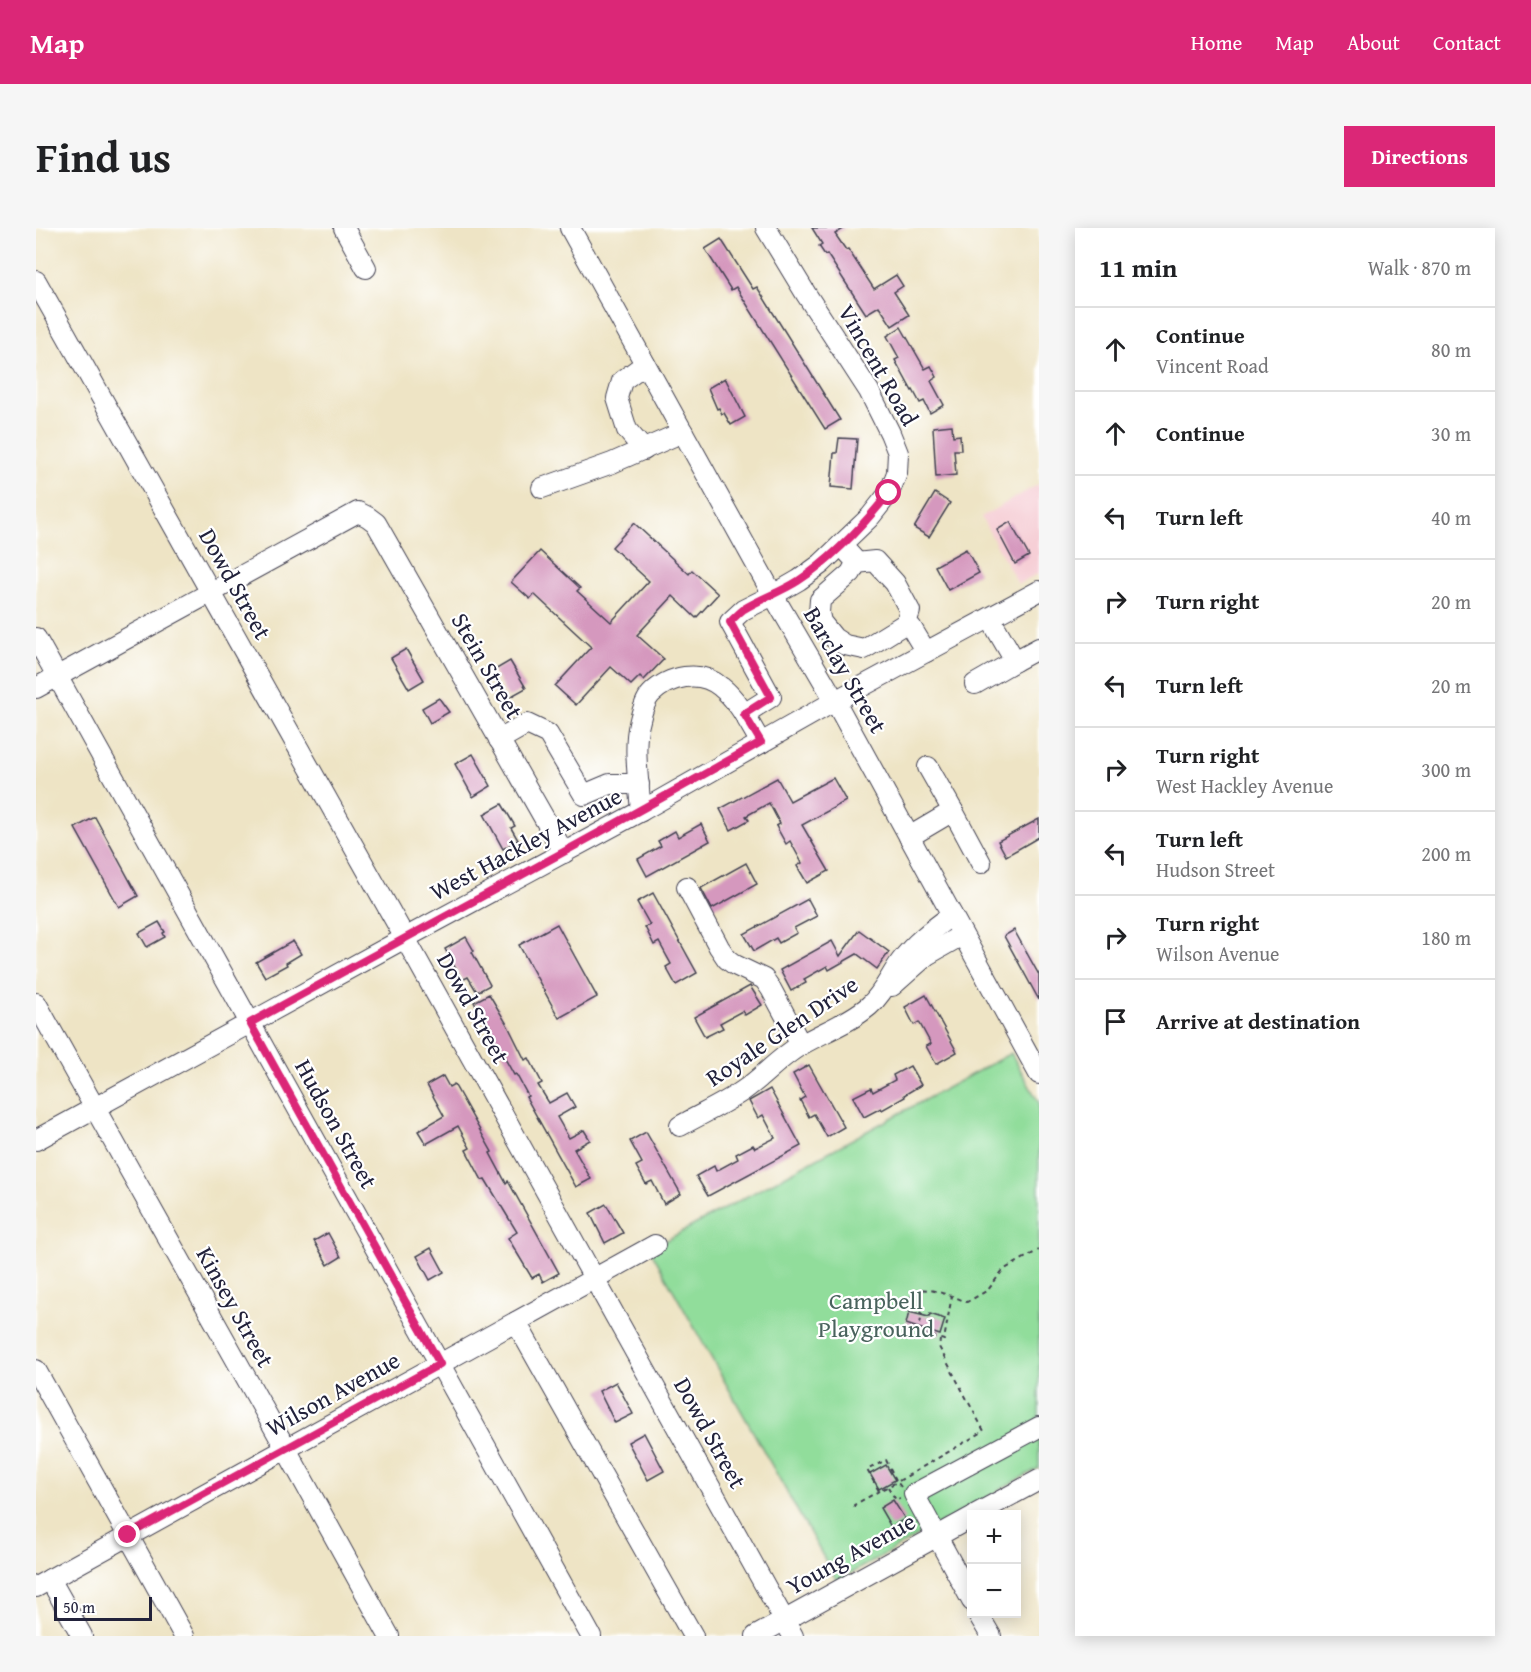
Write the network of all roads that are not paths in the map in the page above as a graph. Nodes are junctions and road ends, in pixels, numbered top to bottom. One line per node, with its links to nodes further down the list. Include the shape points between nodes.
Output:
1 (344, 228): 4 (street)
2 (570, 228): 6 (street, Barclay Street)
3 (766, 228): 10 (street, Vincent Road, via 869,391 898,453 897,473 889,493)
4 (366, 268)
5 (36, 281): 13 (street, Dowd Street)
6 (645, 364): 7 (street, Barclay Street); 8 (street, via 622,381 617,398 627,429)
7 (683, 432): 8 (street); 14 (street, Barclay Street)
8 (644, 450): 9 (street)
9 (542, 488)
10 (841, 545): 11 (street); 14 (street, Vincent Road, via 821,564)
11 (856, 563): 16 (street, via 875,561 895,583 910,611); 16 (street, via 851,573 820,600 821,622 834,638 864,649)
12 (1039, 591): 15 (street, West Hackley Avenue)
13 (210, 592): 21 (street); 26 (street, Stein Street, via 357,512 368,517 376,523); 38 (street, Dowd Street)
14 (773, 595): 24 (street, Barclay Street); 25 (street, Vincent Road, via 743,610 730,622 771,697)
15 (990, 618): 19 (street, West Hackley Avenue); 20 (street)
16 (906, 623): 19 (street)
17 (36, 638): 21 (street, Hudson Street)
18 (1039, 648): 20 (street)
19 (926, 652): 24 (street, West Hackley Avenue)
20 (1015, 661): 22 (street)
21 (57, 676): 23 (street); 41 (street, Hudson Street)
22 (975, 684)
23 (36, 687)
24 (834, 702): 27 (street, West Hackley Avenue); 32 (street, Barclay Street)
25 (744, 714): 27 (street); 29 (street, via 720,685 700,676 665,684 649,695 639,725)
26 (500, 740): 29 (street, via 527,724 548,734 584,795 610,784); 33 (street, Stein Street)
27 (761, 742): 30 (street, West Hackley Avenue)
28 (928, 767): 31 (street)
29 (639, 784): 30 (street)
30 (641, 810): 33 (street, West Hackley Avenue)
31 (953, 811): 32 (street); 34 (street)
32 (909, 837): 36 (street, Barclay Street)
33 (564, 853): 38 (street, West Hackley Avenue)
34 (981, 863)
35 (687, 887): 42 (street, via 727,959 764,979)
36 (952, 915): 37 (street, Barclay Street); 39 (street, Royale Glen Drive, via 916,942)
37 (962, 935): 39 (street, via 927,955); 43 (street, Barclay Street)
38 (405, 938): 41 (street, West Hackley Avenue); 48 (street, Dowd Street)
39 (880, 994): 42 (street, Royale Glen Drive, via 848,1019)
40 (36, 1003): 44 (street, Kinsey Street)
41 (250, 1023): 44 (street, West Hackley Avenue); 50 (street, Hudson Street)
42 (801, 1045): 45 (street, Royale Glen Drive, via 741,1092)
43 (1039, 1074)
44 (95, 1108): 46 (street, West Hackley Avenue); 53 (street, Kinsey Street)
45 (680, 1126)
46 (36, 1140)
47 (655, 1245): 48 (street, Wilson Avenue)
48 (595, 1279): 49 (street, Wilson Avenue); 62 (street, Dowd Street)
49 (516, 1322): 50 (street, Wilson Avenue); 67 (street)
50 (440, 1364): 53 (street, Wilson Avenue); 66 (street, Hudson Street)
51 (36, 1370): 57 (street)
52 (1039, 1427): 58 (street, via 914,1494)
53 (286, 1449): 57 (street, Wilson Avenue); 65 (street, Kinsey Street)
54 (1039, 1480): 55 (street)
55 (985, 1510)
56 (967, 1520): 58 (street, Young Avenue)
57 (128, 1535): 59 (street, Wilson Avenue); 64 (street)
58 (936, 1537): 60 (street); 62 (street, Young Avenue)
59 (43, 1583): 63 (street)
60 (967, 1592)
61 (980, 1618): 69 (street)
62 (789, 1628): 68 (street, Young Avenue)
63 (82, 1636)
64 (184, 1636)
65 (389, 1636)
66 (591, 1636)
67 (693, 1636)
68 (756, 1636)
69 (991, 1636)

